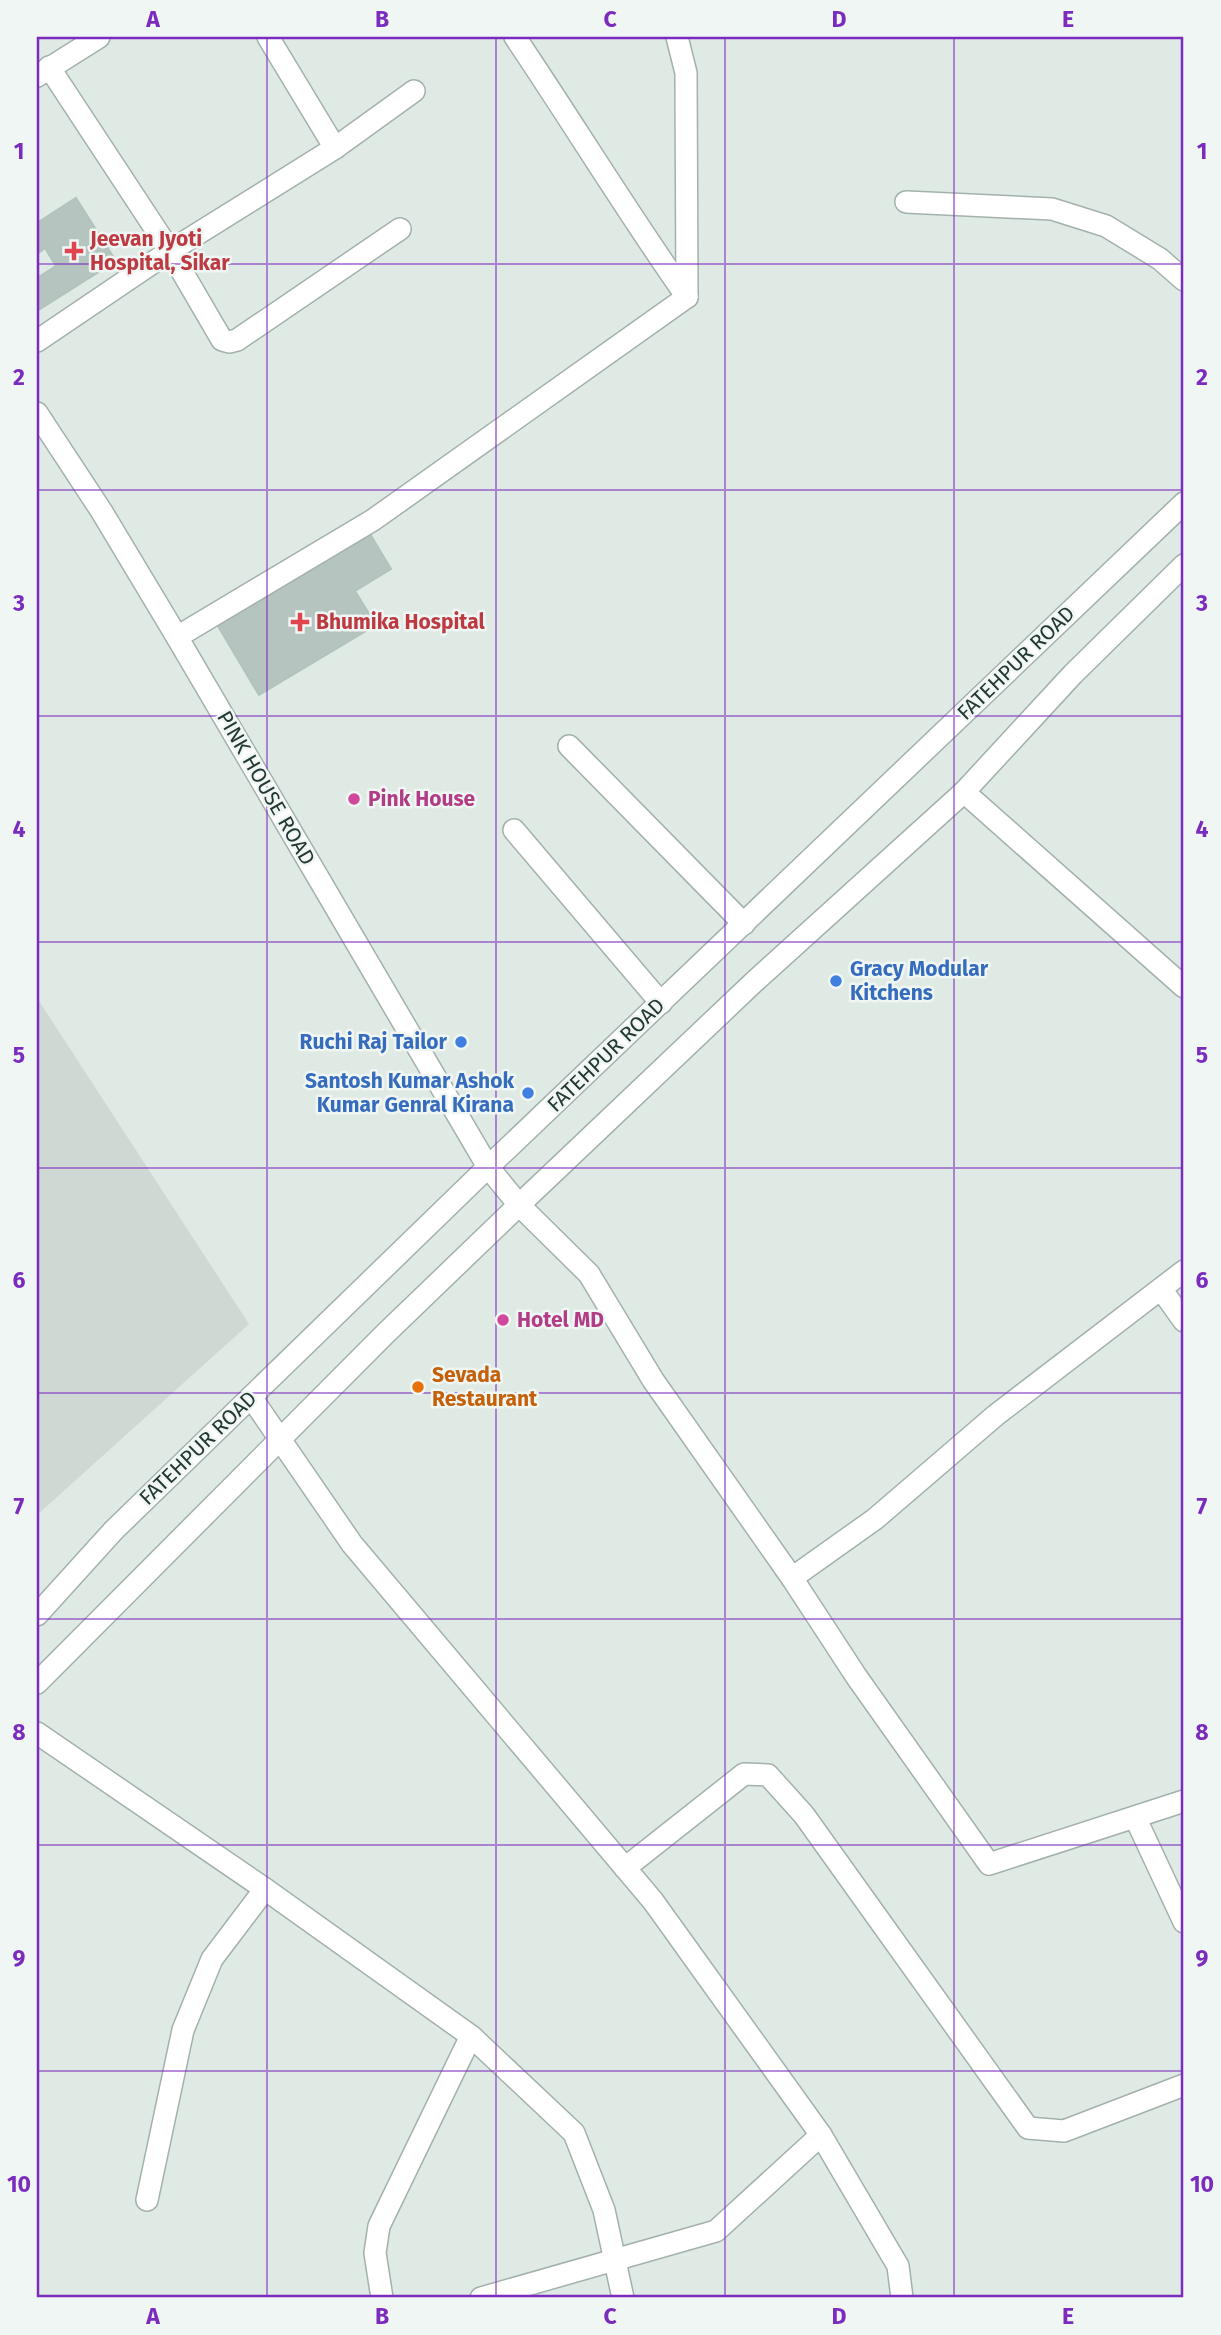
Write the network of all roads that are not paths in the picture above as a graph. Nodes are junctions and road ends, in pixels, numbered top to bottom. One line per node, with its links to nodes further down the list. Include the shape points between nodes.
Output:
1 (99, 37): 5 (street)
2 (268, 37): 7 (street)
3 (515, 37): 12 (street)
4 (677, 37): 12 (street, via 687,73)
5 (43, 72): 10 (street)
6 (414, 91): 7 (street)
7 (335, 148): 10 (street)
8 (906, 202): 11 (street, via 1052,209 1106,226 1160,259)
9 (400, 229): 10 (street, via 243,337 229,342 222,340)
10 (170, 250): 13 (street)
11 (1184, 280)
12 (687, 297): 17 (street, via 373,520)
13 (37, 341)
14 (38, 417): 17 (street, PINK HOUSE ROAD)
15 (1184, 503): 21 (street, FATEHPUR ROAD)
16 (1184, 565): 19 (street, via 1073,674)
17 (177, 637): 24 (street, PINK HOUSE ROAD)
18 (569, 746): 21 (street)
19 (964, 792): 22 (street); 25 (street, via 754,982)
20 (514, 830): 23 (street)
21 (744, 923): 23 (street, FATEHPUR ROAD)
22 (1184, 986)
23 (661, 1003): 24 (street, FATEHPUR ROAD)
24 (488, 1167): 25 (street, PINK HOUSE ROAD); 29 (street, FATEHPUR ROAD)
25 (519, 1205): 30 (street); 31 (street, PINK HOUSE ROAD, via 589,1274 653,1380)
26 (1184, 1271): 27 (street)
27 (1161, 1289): 28 (street); 31 (street, via 996,1415 875,1520)
28 (1184, 1321)
29 (251, 1397): 30 (street); 32 (street, FATEHPUR ROAD, via 114,1530)
30 (281, 1441): 33 (street); 37 (street, via 352,1544)
31 (792, 1578): 36 (street, PINK HOUSE ROAD, via 989,1864)
32 (37, 1615)
33 (37, 1683)
34 (37, 1733): 38 (street)
35 (1184, 1801): 36 (street)
36 (1135, 1817): 39 (street)
37 (625, 1868): 41 (street, via 744,1774 768,1776 804,1815 1028,2128 1063,2131); 42 (street)
38 (265, 1889): 40 (street); 43 (street, via 212,1959 183,2030)
39 (1184, 1922)
40 (471, 2036): 44 (street, via 574,2133 604,2210); 45 (street, via 379,2226 375,2253)
41 (1184, 2085)
42 (821, 2135): 44 (street, via 716,2231); 48 (street, via 898,2266)
43 (147, 2200)
44 (615, 2260): 46 (street); 47 (street)
45 (382, 2298)
46 (481, 2298)
47 (623, 2298)
48 (902, 2298)

